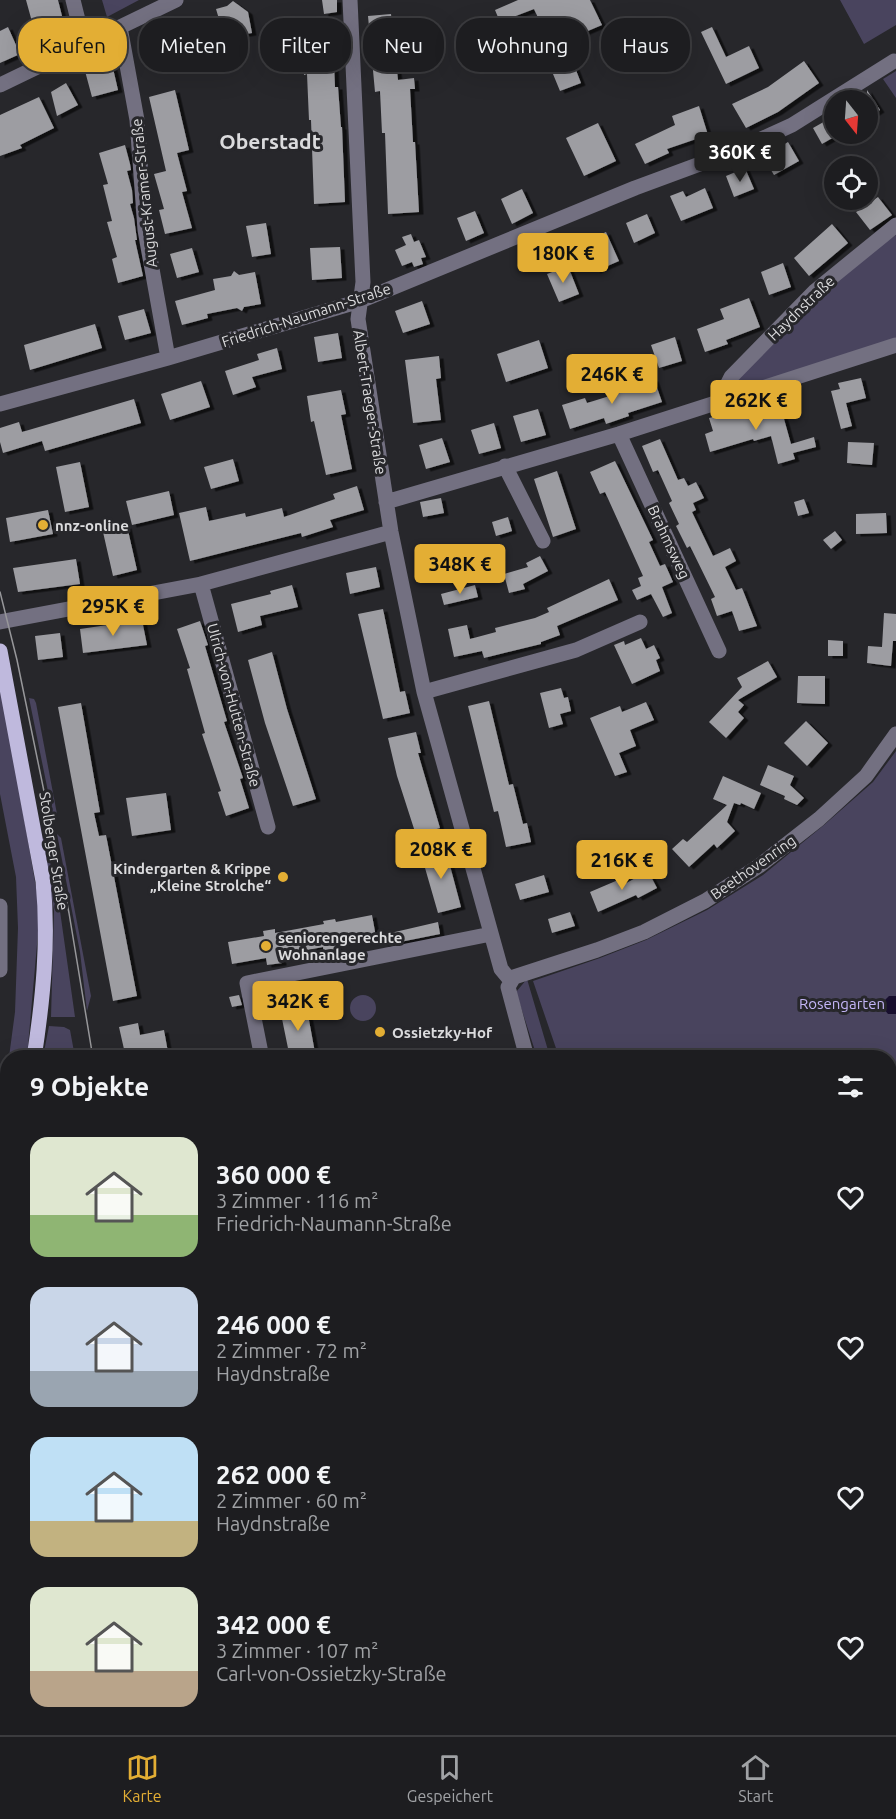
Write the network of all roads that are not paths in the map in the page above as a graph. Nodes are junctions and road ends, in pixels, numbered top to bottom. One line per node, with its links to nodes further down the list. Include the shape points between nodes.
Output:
1 (73, 0): 4 (street)
2 (176, 0): 5 (street)
3 (350, 0): 11 (street, Albert-Traeger-Straße, via 363,282)
4 (78, 18)
5 (127, 24)
6 (894, 61): 11 (street, Friedrich-Naumann-Straße, via 792,125 735,151)
7 (127, 65): 13 (street, August-Kramer-Straße, via 137,120 146,230)
8 (27, 72): 9 (street)
9 (0, 85)
10 (896, 225): 14 (street, Haydnstraße, via 815,291 731,377)
11 (360, 301): 13 (street, Friedrich-Naumann-Straße); 18 (street, Albert-Traeger-Straße, via 358,319)
12 (896, 345): 14 (street)
13 (168, 358): 15 (street, Friedrich-Naumann-Straße)
14 (719, 401): 16 (street)
15 (0, 404)
16 (619, 434): 17 (street); 25 (street, Brahmsweg)
17 (506, 466): 18 (street); 20 (street)
18 (386, 502): 19 (street, Albert-Traeger-Straße)
19 (391, 532): 21 (street); 26 (street, Albert-Traeger-Straße)
20 (543, 541)
21 (201, 584): 22 (street); 28 (street, Ulrich-von-Hutten-Straße)
22 (0, 622)
23 (640, 622): 26 (street, via 576,650)
24 (0, 651): 34 (main road, Stolberger Straße, via 43,881 47,929)
25 (719, 651)
26 (424, 692): 30 (street, Albert-Traeger-Straße)
27 (896, 734): 33 (street, Beethovenring, via 866,776 819,819 759,866 705,901 644,932 517,975)
28 (267, 827)
29 (0, 906): 31 (street)
30 (490, 934): 33 (street, Albert-Traeger-Straße, via 501,969); 35 (street, via 247,983)
31 (0, 939): 32 (street)
32 (0, 970)
33 (511, 981): 36 (street, Albert-Traeger-Straße, via 508,987)
34 (35, 1050)
35 (260, 1050)
36 (525, 1050)

